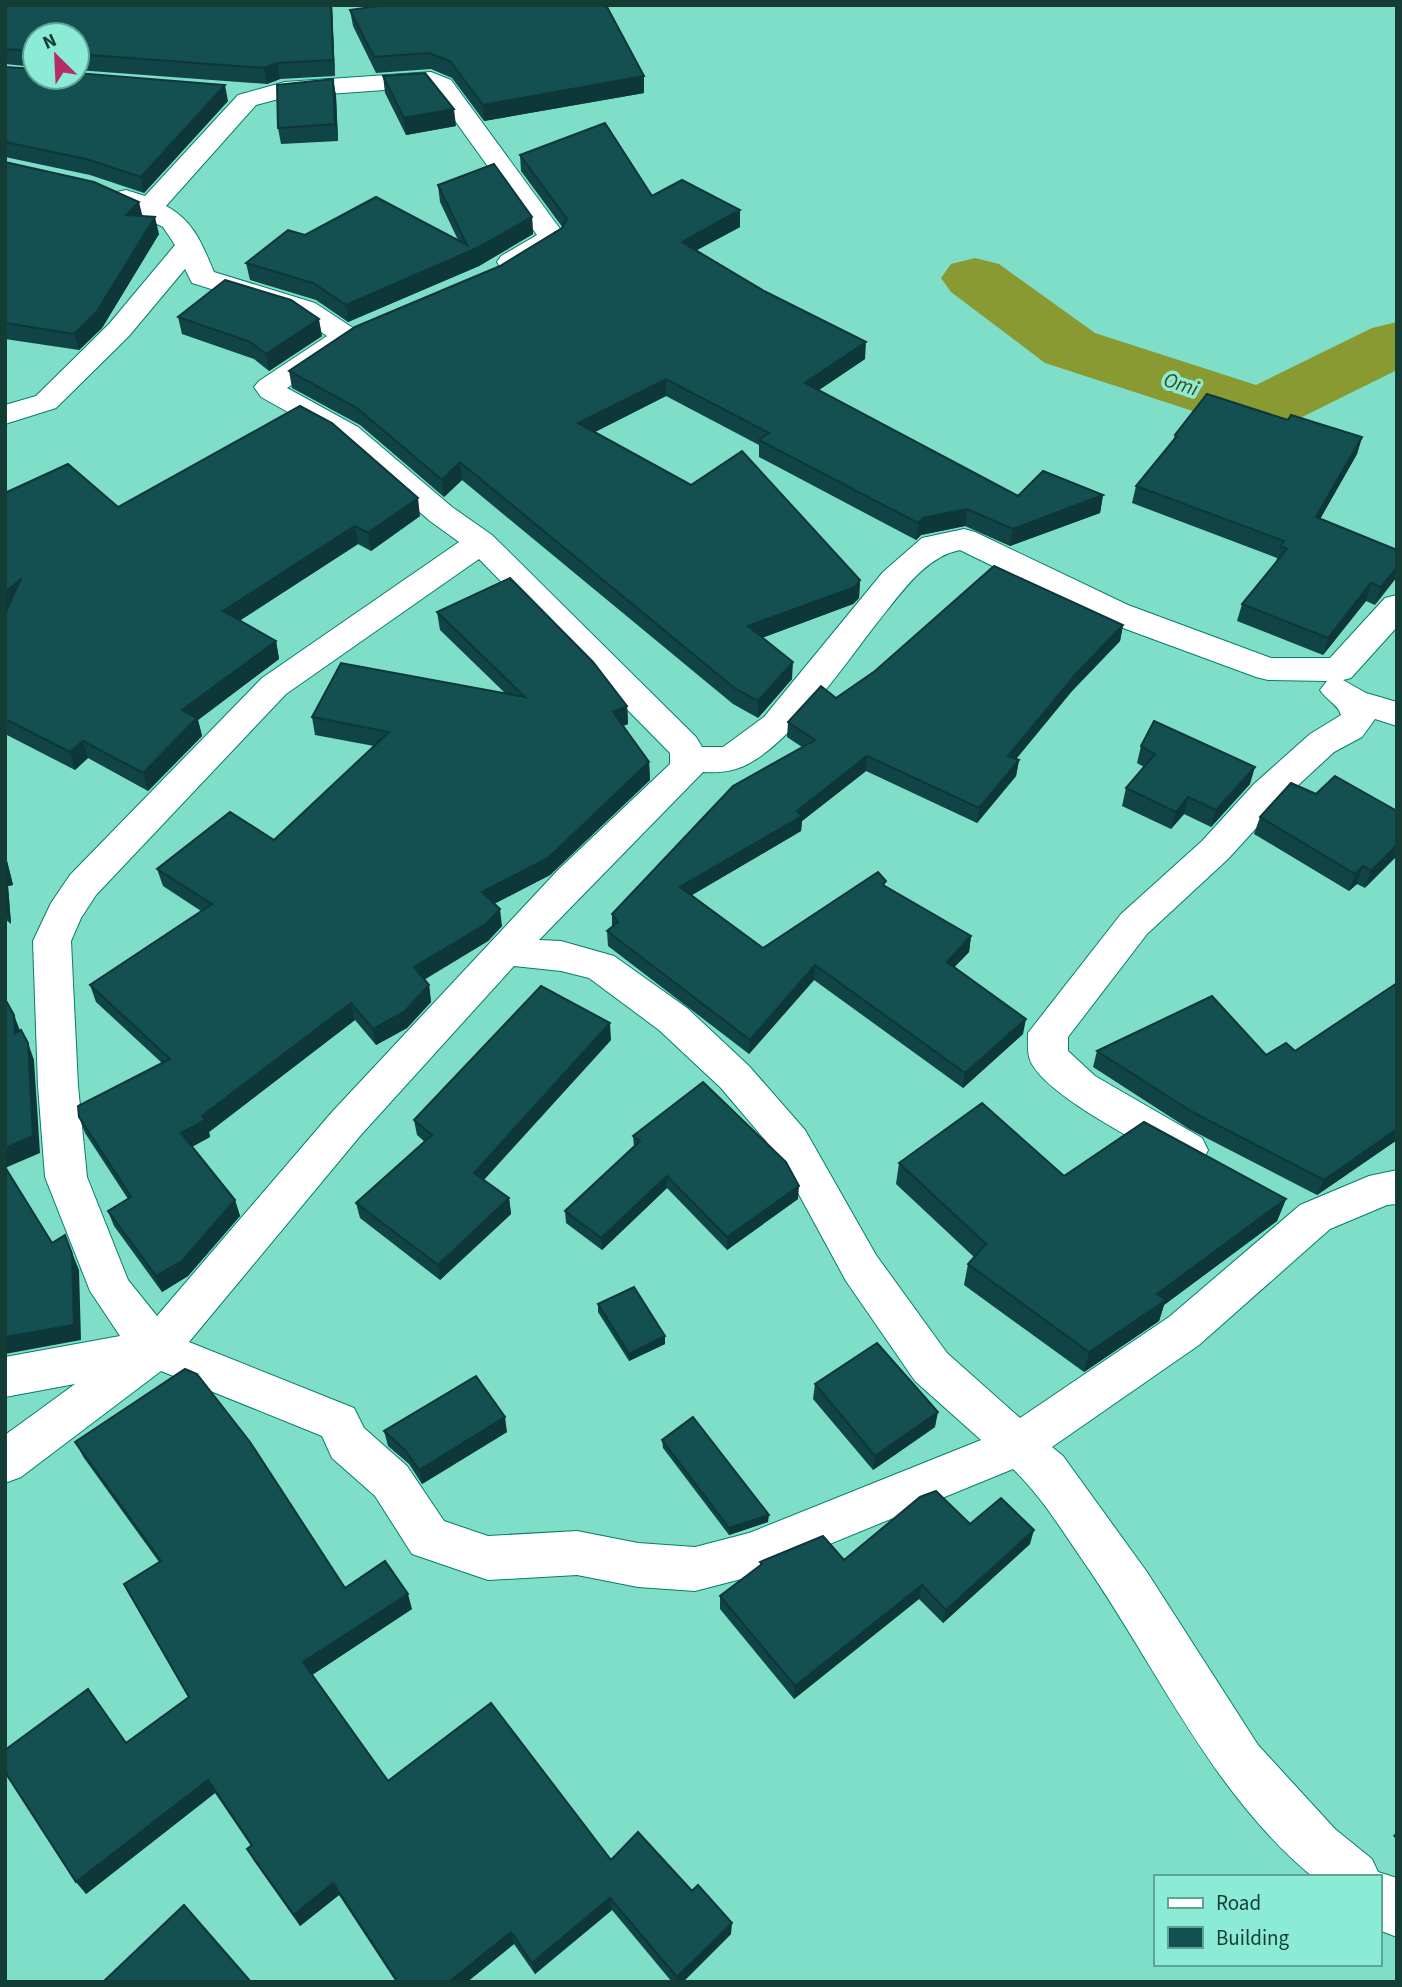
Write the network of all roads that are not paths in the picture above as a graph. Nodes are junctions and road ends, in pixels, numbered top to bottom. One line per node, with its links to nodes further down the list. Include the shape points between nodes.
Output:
1 (222, 90): 2 (street)
2 (265, 94): 4 (street, via 247,100); 6 (street, via 431,79 442,85 552,237)
3 (103, 192): 4 (street)
4 (149, 208): 5 (street, via 187,234)
5 (189, 246): 7 (street, via 119,330 46,402); 8 (street, via 202,277 305,309 357,332 269,387 271,391 347,433 441,514)
6 (490, 274)
7 (5, 415)
8 (481, 542): 13 (street, via 684,746); 17 (street, via 274,686 83,885 52,941 66,1177 110,1291)
9 (1397, 606): 10 (street, via 1339,670)
10 (1268, 669): 11 (street, via 1344,693); 13 (street, via 1116,613 964,539 946,541 933,545 894,579 776,725 722,761)
11 (1354, 701): 12 (street); 15 (street, via 1359,716 1350,728 1322,743 1134,924 1048,1033 1048,1057 1081,1087)
12 (1397, 714)
13 (690, 758): 14 (street, via 685,771 571,880)
14 (505, 951): 17 (street, via 346,1124); 19 (street, via 561,956 601,966 673,1019 735,1077 791,1142 861,1268 931,1367)
15 (1218, 1166)
16 (1397, 1187): 19 (street, via 1297,1208 1184,1331)
17 (156, 1349): 18 (street); 19 (street, via 338,1422 348,1443 391,1481 428,1538 488,1558 577,1553 638,1565 695,1569 784,1542); 20 (street)
18 (5, 1377)
19 (1018, 1445): 21 (street, via 1047,1471 1130,1588 1240,1763 1317,1847)
20 (5, 1462)
21 (1352, 1875)
22 (1381, 1899): 23 (street)
23 (1397, 1911)

